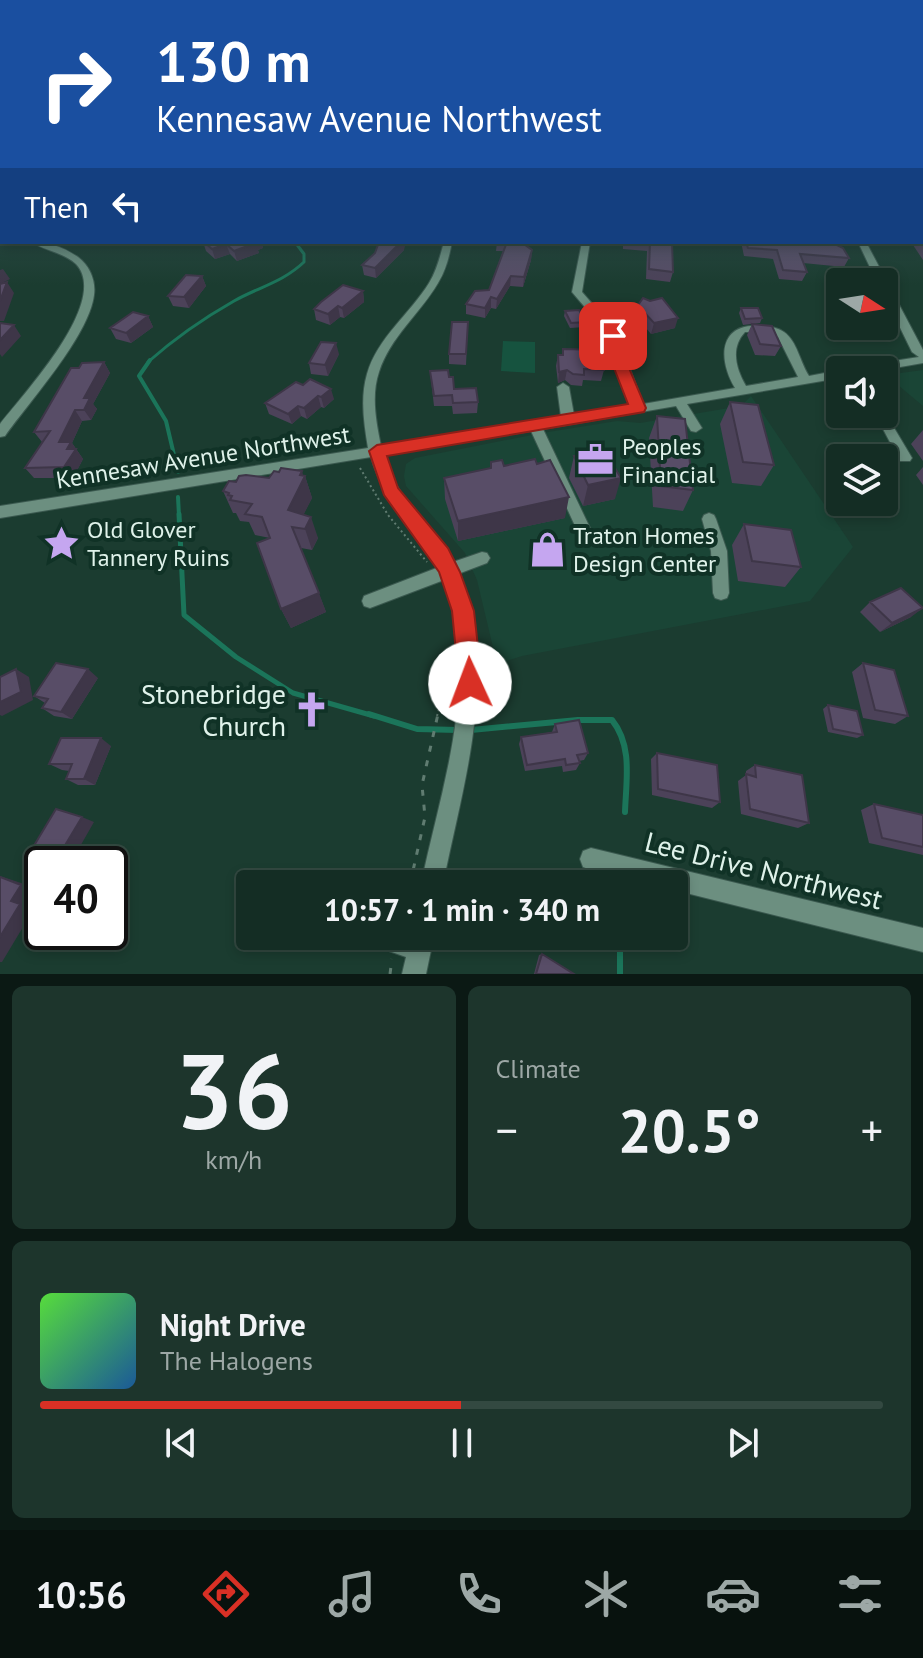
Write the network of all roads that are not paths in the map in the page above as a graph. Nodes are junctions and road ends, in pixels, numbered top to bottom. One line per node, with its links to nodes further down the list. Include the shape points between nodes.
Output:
1 (43, 244): 21 (street, via 85,271 90,300 79,327)
2 (447, 244): 22 (street, via 437,276 377,362 369,396)
3 (586, 244): 7 (street, via 577,292)
4 (863, 244): 5 (street)
5 (875, 268)
6 (898, 313): 9 (street)
7 (602, 321): 8 (street); 16 (street, via 613,336)
8 (587, 325)
9 (923, 358): 10 (street)
10 (898, 363)
11 (826, 376): 12 (street, Kennesaw Avenue Northwest)
12 (805, 379): 13 (street, Kennesaw Avenue Northwest); 13 (street, via 784,337 742,329 733,336 731,347 733,376)
13 (742, 390): 15 (street, Kennesaw Avenue Northwest)
14 (580, 394): 17 (street, via 563,391)
15 (679, 401): 16 (street, Kennesaw Avenue Northwest); 19 (street)
16 (638, 408): 17 (street, Kennesaw Avenue Northwest)
17 (568, 420): 18 (street, Kennesaw Avenue Northwest)
18 (535, 426): 22 (street, Kennesaw Avenue Northwest); 26 (street)
19 (696, 428)
20 (889, 428): 23 (street)
21 (0, 433)
22 (377, 451): 24 (street, Kennesaw Avenue Northwest); 28 (street, via 390,490 441,554)
23 (905, 458)
24 (0, 512)
25 (709, 519): 29 (street, via 719,551)
26 (584, 530)
27 (482, 558): 28 (street)
28 (442, 574): 30 (street); 32 (street, via 463,611 470,683)
29 (721, 593)
30 (370, 601)
31 (591, 859): 33 (street, Lee Drive Northwest)
32 (435, 870)
33 (923, 940)
34 (418, 950): 35 (street)
35 (414, 974)

